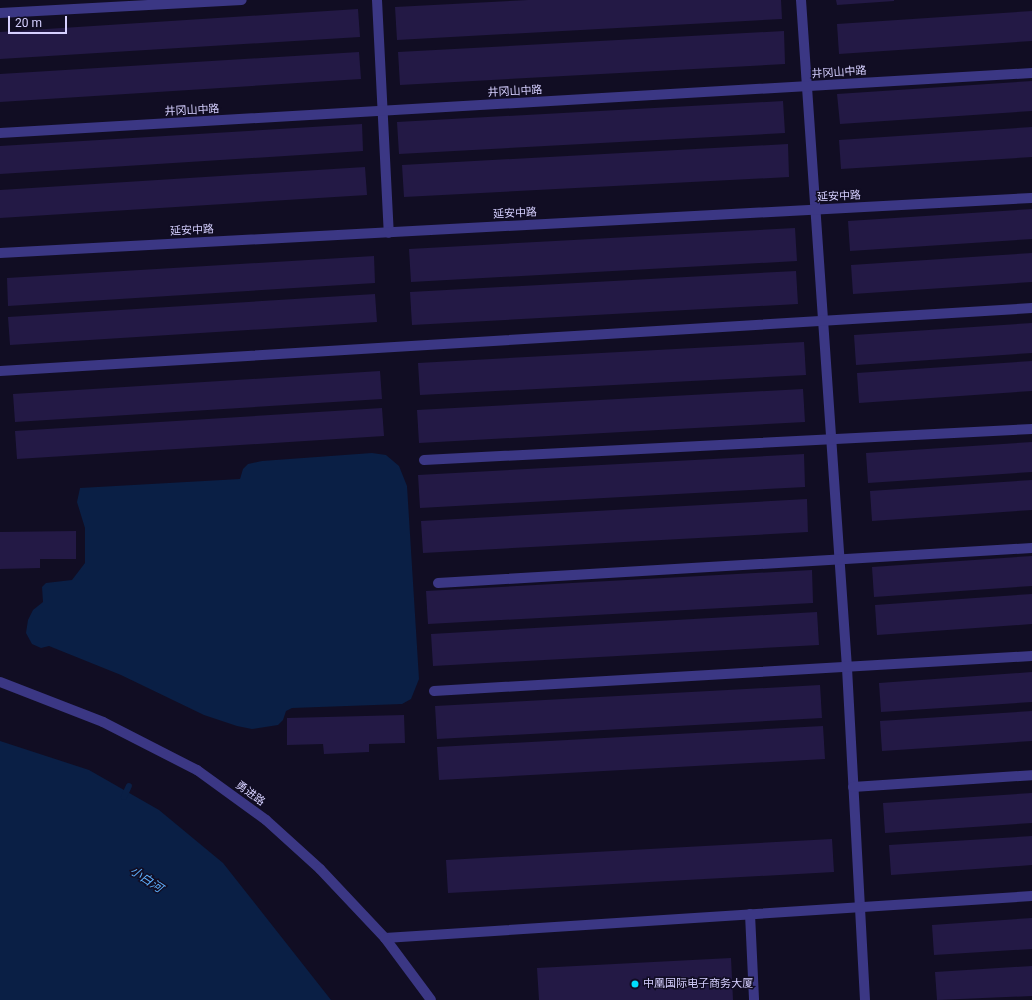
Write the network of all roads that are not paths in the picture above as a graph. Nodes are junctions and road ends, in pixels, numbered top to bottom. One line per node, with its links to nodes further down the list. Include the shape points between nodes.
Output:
1 (242, 0): 4 (street)
2 (377, 0): 7 (street)
3 (801, 0): 6 (street)
4 (0, 13)
5 (1032, 73): 6 (street, 井冈山中路)
6 (807, 87): 7 (street, 井冈山中路); 10 (street)
7 (382, 112): 8 (street, 井冈山中路); 11 (street)
8 (0, 134)
9 (1032, 198): 10 (street, 延安中路)
10 (816, 210): 11 (street, 延安中路); 14 (street)
11 (389, 233): 12 (street, 延安中路)
12 (0, 253)
13 (1032, 308): 14 (street)
14 (824, 318): 15 (street); 17 (street)
15 (0, 372)
16 (1032, 429): 17 (street)
17 (832, 440): 18 (street); 20 (street)
18 (424, 460)
19 (1032, 548): 20 (street)
20 (840, 560): 21 (street); 23 (street)
21 (438, 583)
22 (1032, 656): 23 (street)
23 (847, 668): 25 (street); 27 (street)
24 (0, 682): 31 (street, 勇进路, via 103,722 197,770 266,820 320,869)
25 (434, 691)
26 (1032, 775): 27 (street)
27 (853, 788): 29 (street)
28 (1032, 896): 29 (street)
29 (860, 907): 30 (street); 34 (street)
30 (750, 914): 31 (street); 33 (street)
31 (385, 938): 32 (street, 勇进路)
32 (431, 1000)
33 (754, 1000)
34 (865, 1000)

